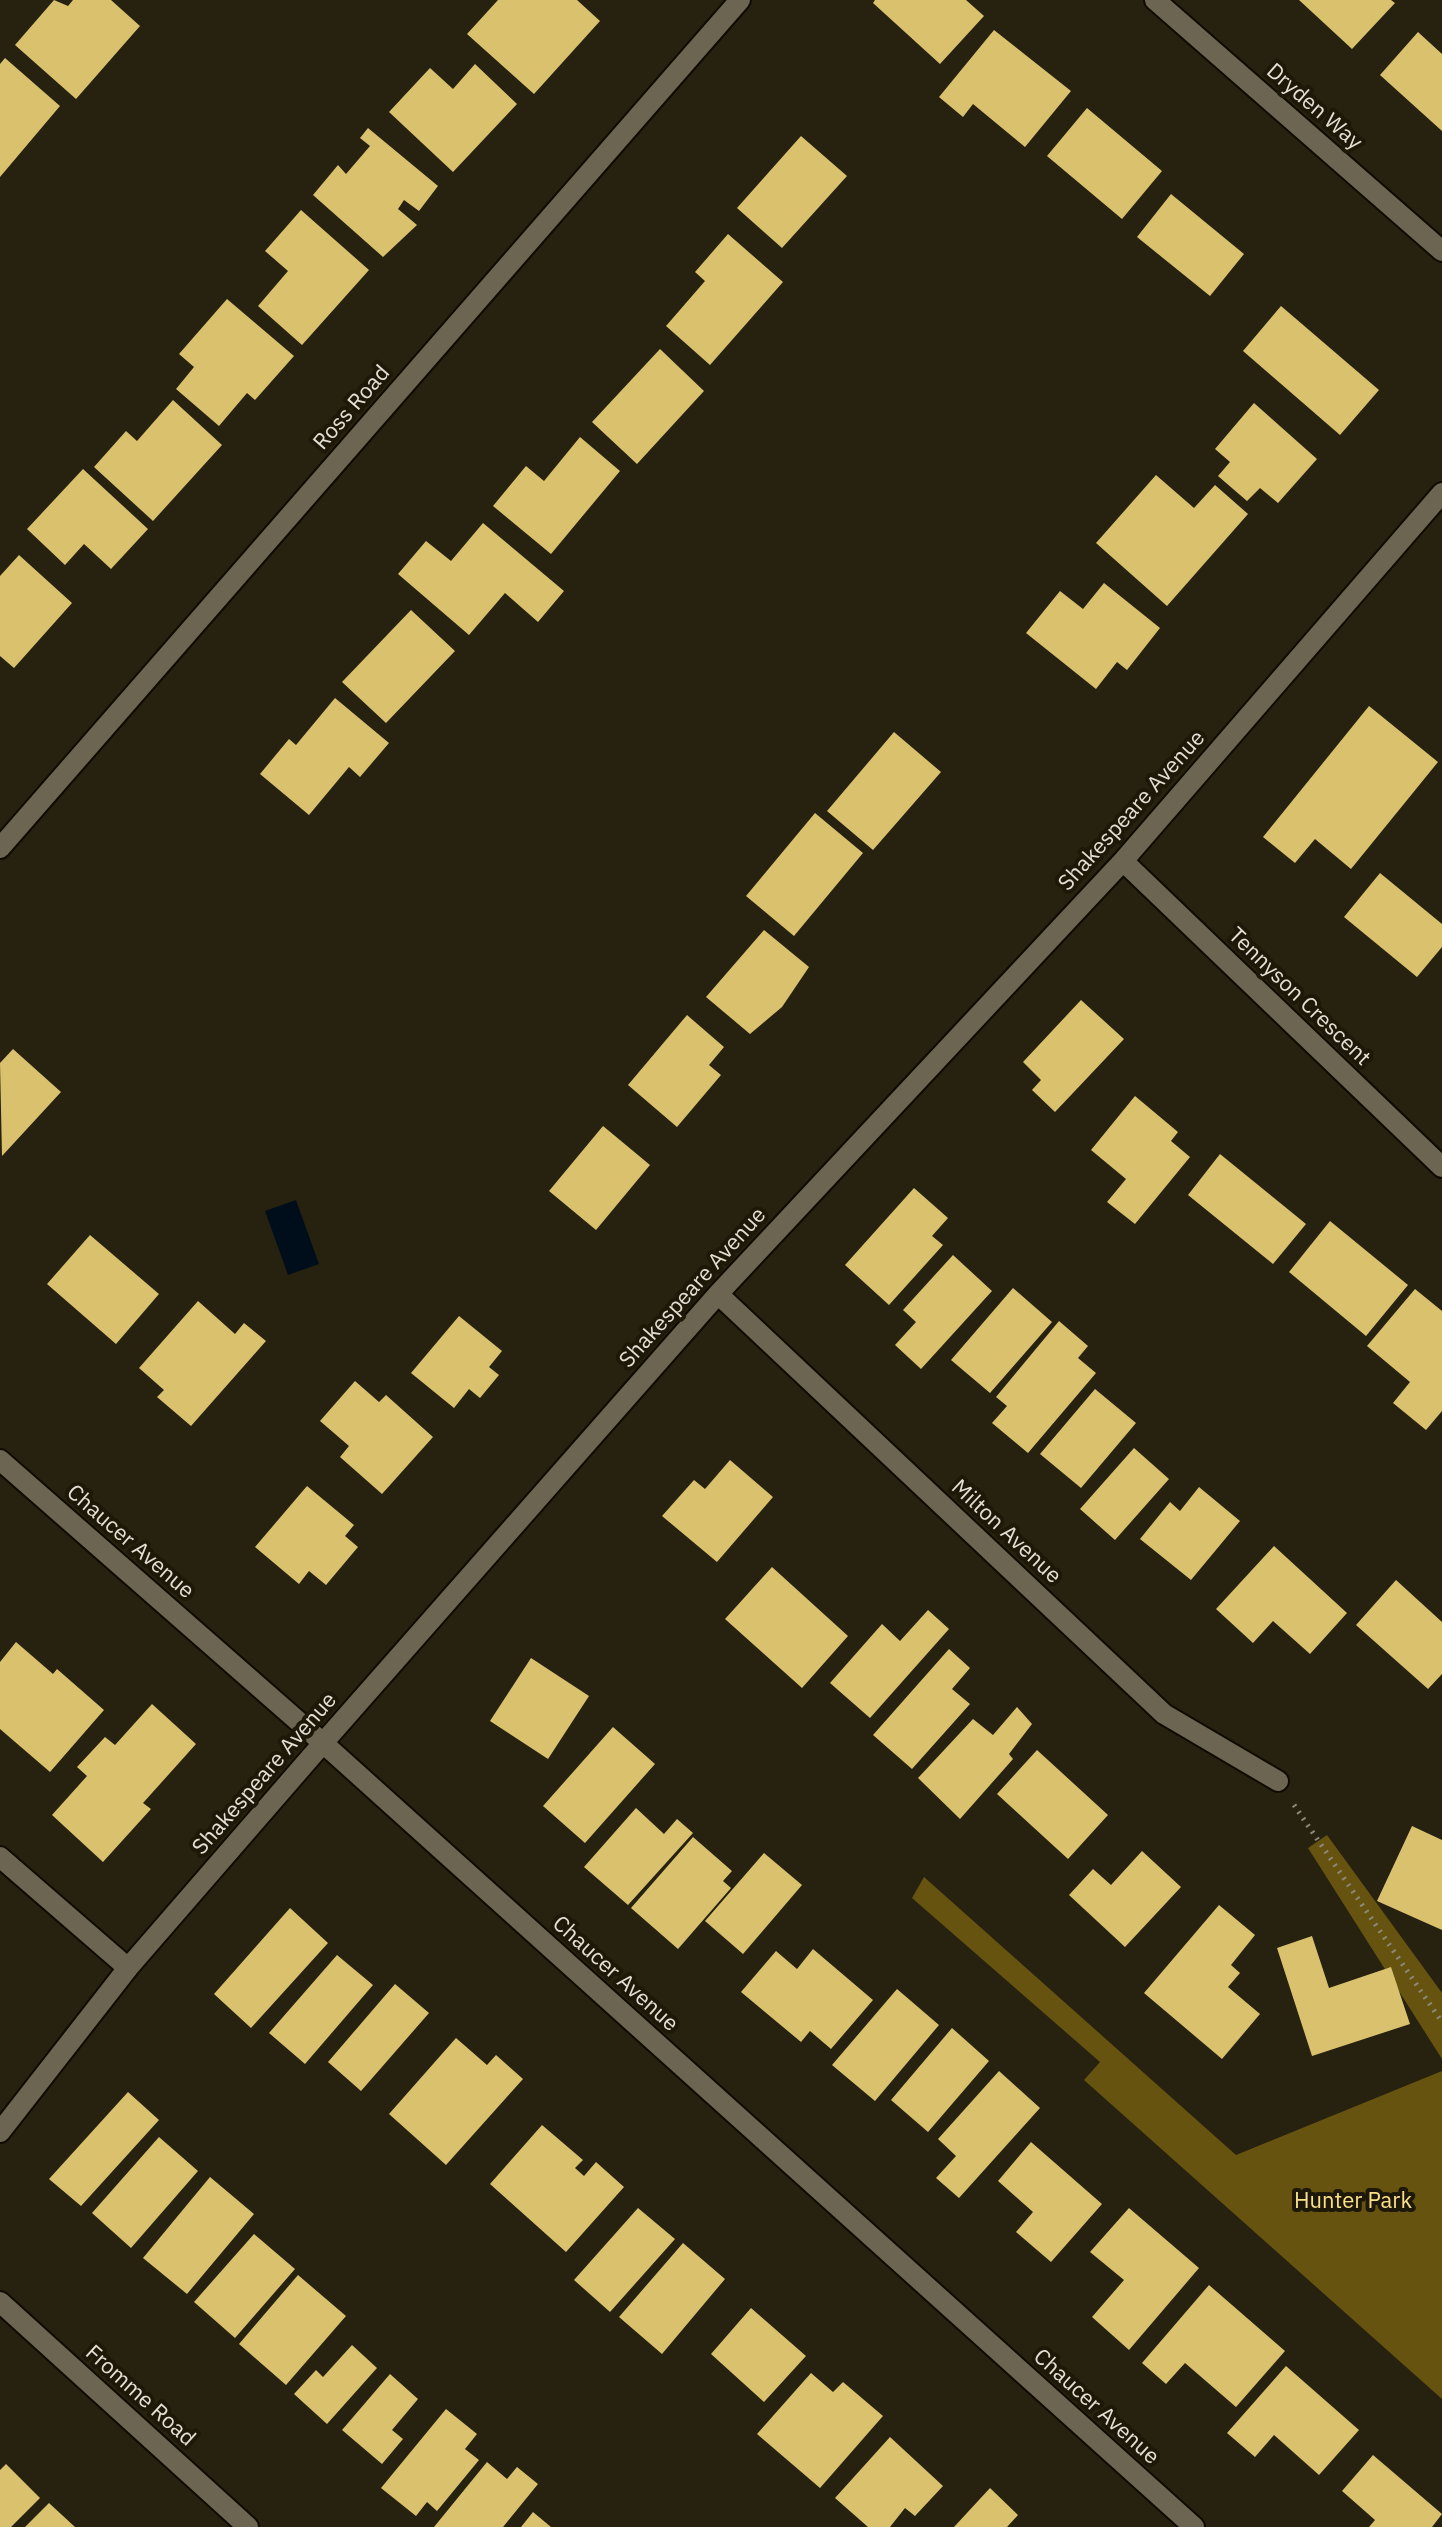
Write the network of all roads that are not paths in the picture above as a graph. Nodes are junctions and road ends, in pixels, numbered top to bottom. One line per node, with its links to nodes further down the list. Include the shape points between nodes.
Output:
1 (740, 0): 5 (street, Ross Road)
2 (1155, 0): 3 (street, Dryden Way)
3 (1442, 251)
4 (1442, 493): 6 (street, Shakespeare Avenue)
5 (0, 848)
6 (1123, 861): 7 (street, Tennyson Crescent); 8 (street, Shakespeare Avenue)
7 (1442, 1167)
8 (718, 1294): 10 (street, Shakespeare Avenue); 11 (street, Milton Avenue, via 1164,1714)
9 (0, 1460): 10 (street, Chaucer Avenue)
10 (323, 1743): 13 (street, Shakespeare Avenue); 17 (street, Chaucer Avenue)
11 (1278, 1781)
12 (0, 1857): 13 (street)
13 (128, 1968): 14 (street, Shakespeare Avenue)
14 (0, 2132)
15 (0, 2302): 16 (street, Fromme Road)
16 (237, 2523)
17 (1194, 2527)

